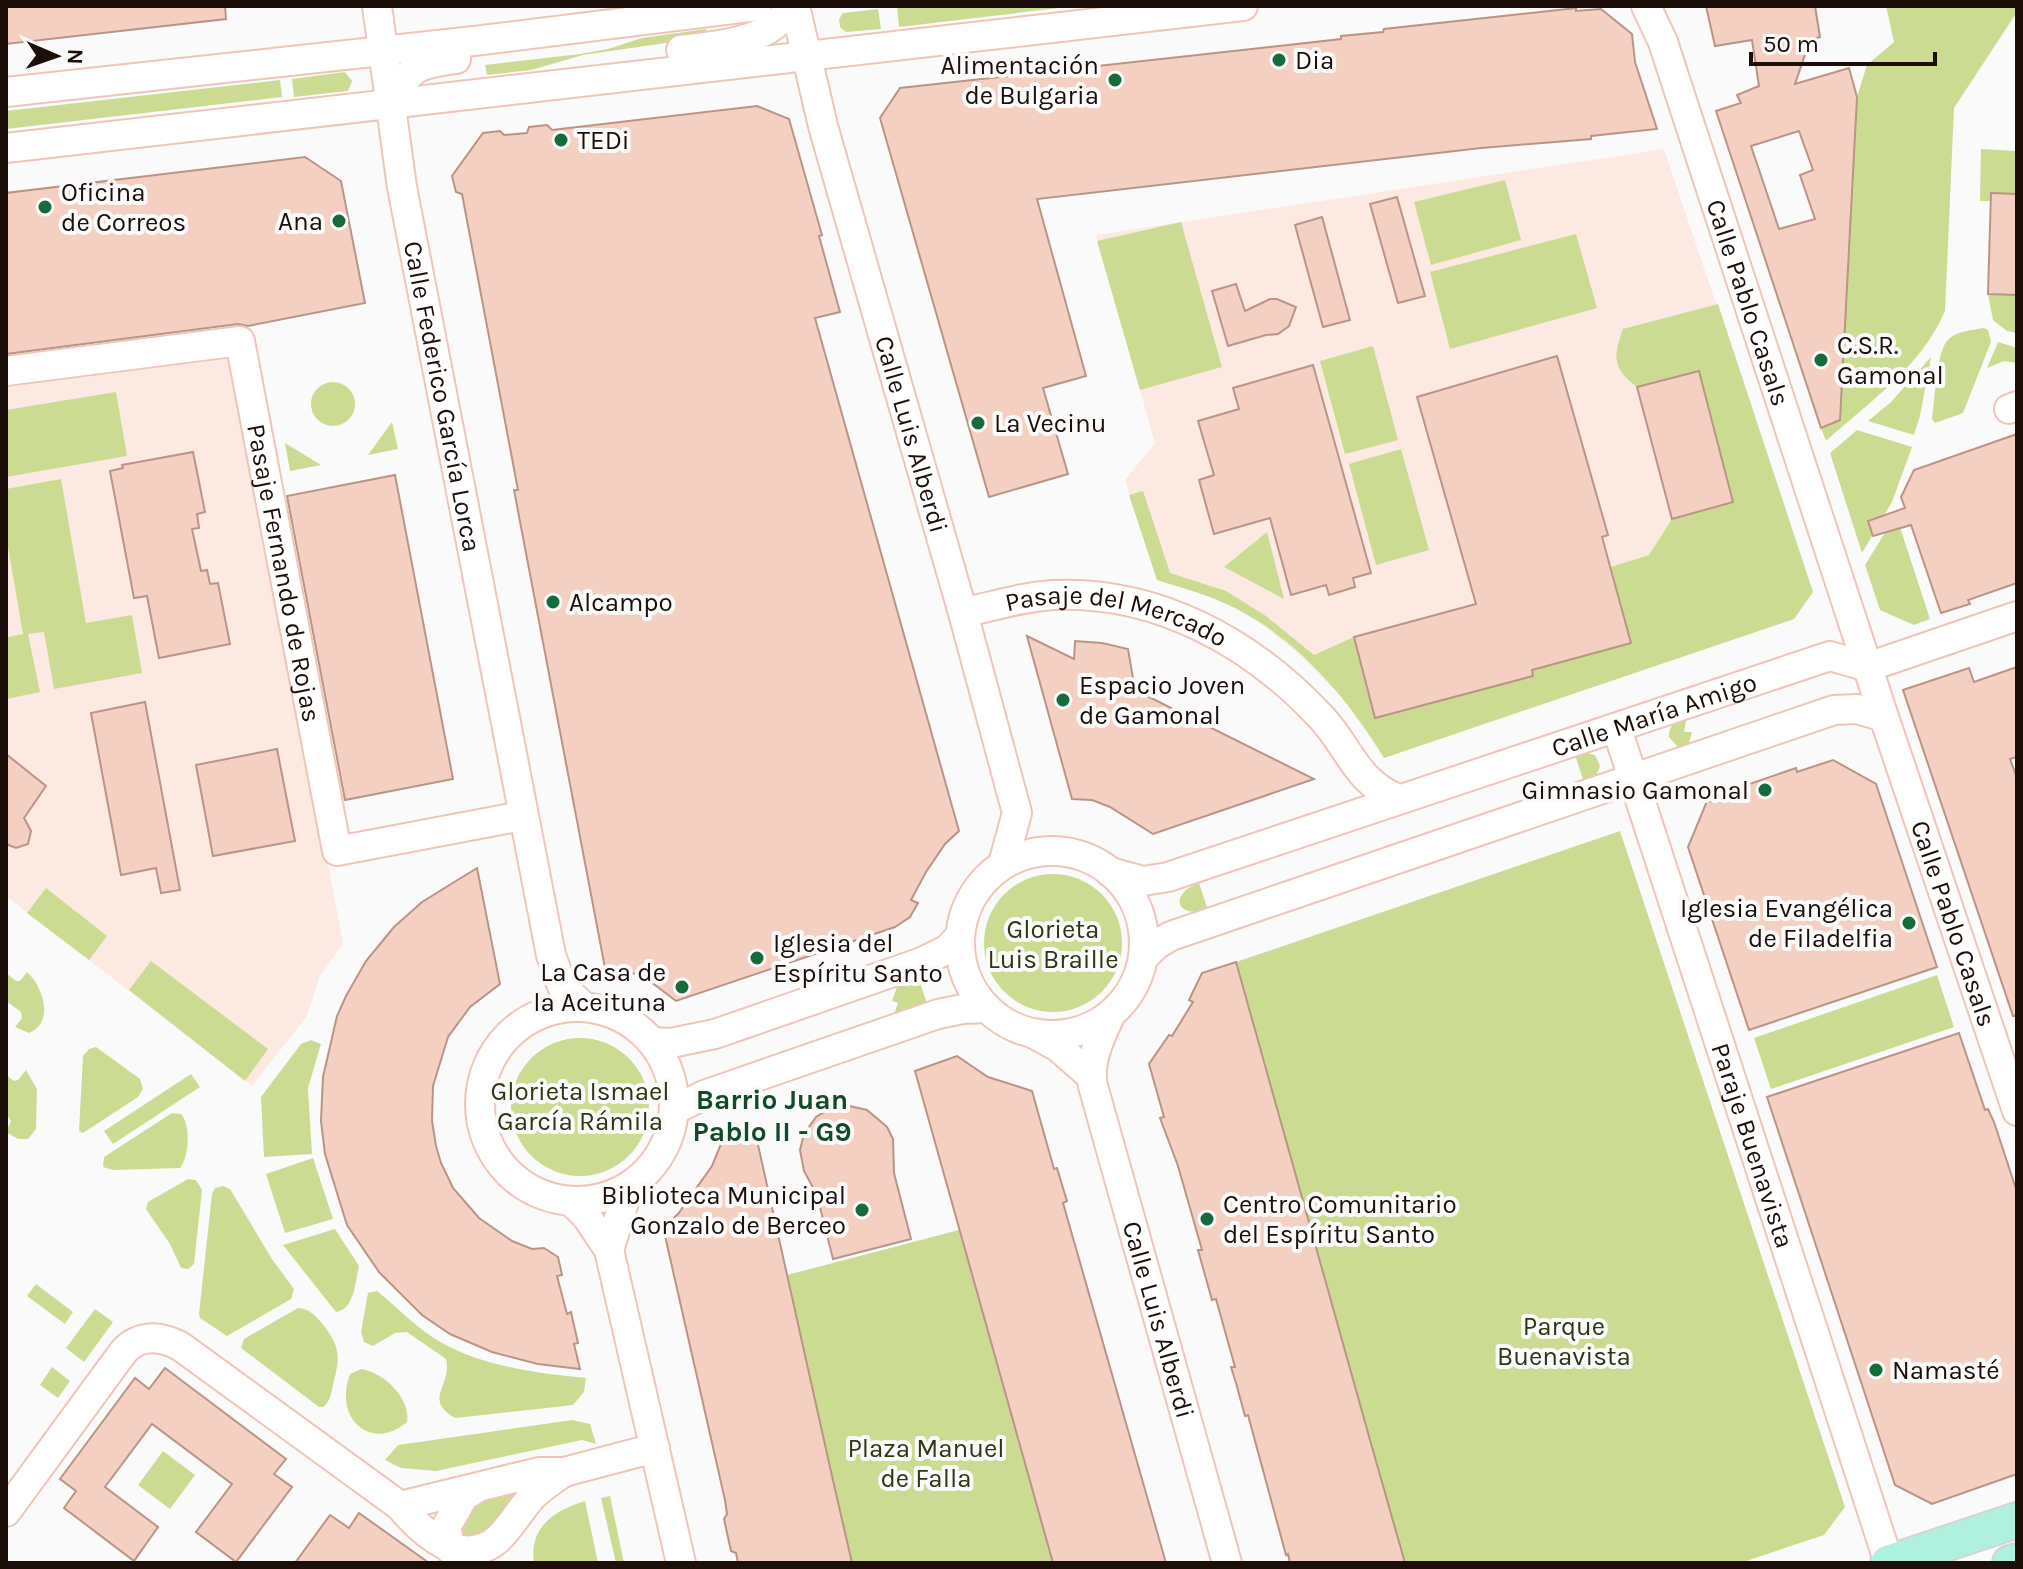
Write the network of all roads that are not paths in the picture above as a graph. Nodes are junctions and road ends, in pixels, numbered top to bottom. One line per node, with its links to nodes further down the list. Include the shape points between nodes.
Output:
1 (377, 6): 7 (street, Calle Federico García Lorca)
2 (757, 6): 6 (street)
3 (793, 6): 8 (street, Calle Luis Alberdi); 9 (street, via 774,26 745,39 597,60)
4 (1243, 6): 8 (street)
5 (1646, 6): 14 (street, Calle Pablo Casals, via 1663,42)
6 (650, 20): 7 (street); 11 (street, via 601,42 419,66)
7 (382, 51): 10 (street); 11 (street, Calle Federico García Lorca)
8 (807, 55): 9 (street); 15 (street, Calle Luis Alberdi)
9 (538, 86): 11 (street)
10 (6, 92)
11 (390, 104): 12 (street); 25 (street, Calle Federico García Lorca)
12 (6, 148)
13 (6, 371): 25 (street, Pasaje Fernando de Rojas, via 240,341 337,851)
14 (1847, 600): 17 (street); 18 (street, Calle Pablo Casals)
15 (963, 613): 21 (street, Pasaje del Mercado, via 1053,595 1118,600 1169,613 1265,664 1334,731); 24 (street, Calle Luis Alberdi)
16 (2017, 616): 18 (street)
17 (1830, 656): 18 (street); 20 (street, Calle María Amigo)
18 (1868, 667): 19 (street, Calle Pablo Casals)
19 (1884, 717): 22 (street, Calle María Amigo, via 1857,709 1834,710); 41 (street, Calle Pablo Casals)
20 (1617, 729): 22 (street, Paraje Buenavista); 23 (street, Calle María Amigo)
21 (1357, 769): 23 (street, Pasaje del Mercado, via 1369,783); 26 (street, via 1351,802)
22 (1634, 780): 31 (street, Calle María Amigo, via 1171,936); 55 (street, Paraje Buenavista)
23 (1398, 799): 26 (street, Calle María Amigo)
24 (1017, 813): 27 (street); 28 (street)
25 (522, 816): 32 (street, Calle Federico García Lorca)
26 (1341, 818): 29 (street, Calle María Amigo, via 1154,881)
27 (1061, 851): 28 (street, via 1026,853); 29 (street)
28 (1003, 864): 30 (street, via 973,900)
29 (1110, 872): 31 (street, via 1134,902 1144,939)
30 (960, 936): 34 (street, via 968,978); 38 (street, via 936,956 715,1034)
31 (1143, 958): 35 (street)
32 (554, 970): 33 (street, Calle Federico García Lorca); 36 (street, via 544,1000)
33 (584, 1007): 36 (street); 38 (street, via 616,1015)
34 (986, 1008): 37 (street); 40 (street, via 938,1014)
35 (1110, 1016): 37 (street, via 1073,1034); 39 (street)
36 (529, 1019): 43 (street, via 497,1049 487,1068 482,1123 491,1152 509,1175 537,1193)
37 (1031, 1032): 39 (street)
38 (652, 1042): 40 (street, via 666,1065)
39 (1091, 1076): 54 (street, Calle Luis Alberdi)
40 (674, 1110): 42 (street, via 660,1154)
41 (2017, 1111)
42 (629, 1186): 43 (street, via 605,1197); 44 (street)
43 (571, 1201): 44 (street)
44 (609, 1250): 45 (street)
45 (655, 1448): 46 (street); 53 (street)
46 (564, 1472): 47 (street, via 539,1472); 51 (street, via 532,1496 485,1549)
47 (479, 1486): 48 (street); 51 (street, via 464,1496 446,1527)
48 (400, 1506): 49 (street, via 180,1346 155,1338 138,1340 124,1351); 51 (street)
49 (6, 1512)
50 (2017, 1520): 55 (main road)
51 (451, 1550)
52 (2017, 1561): 56 (main road)
53 (681, 1563)
54 (1227, 1563)
55 (1889, 1563)
56 (2010, 1563)

